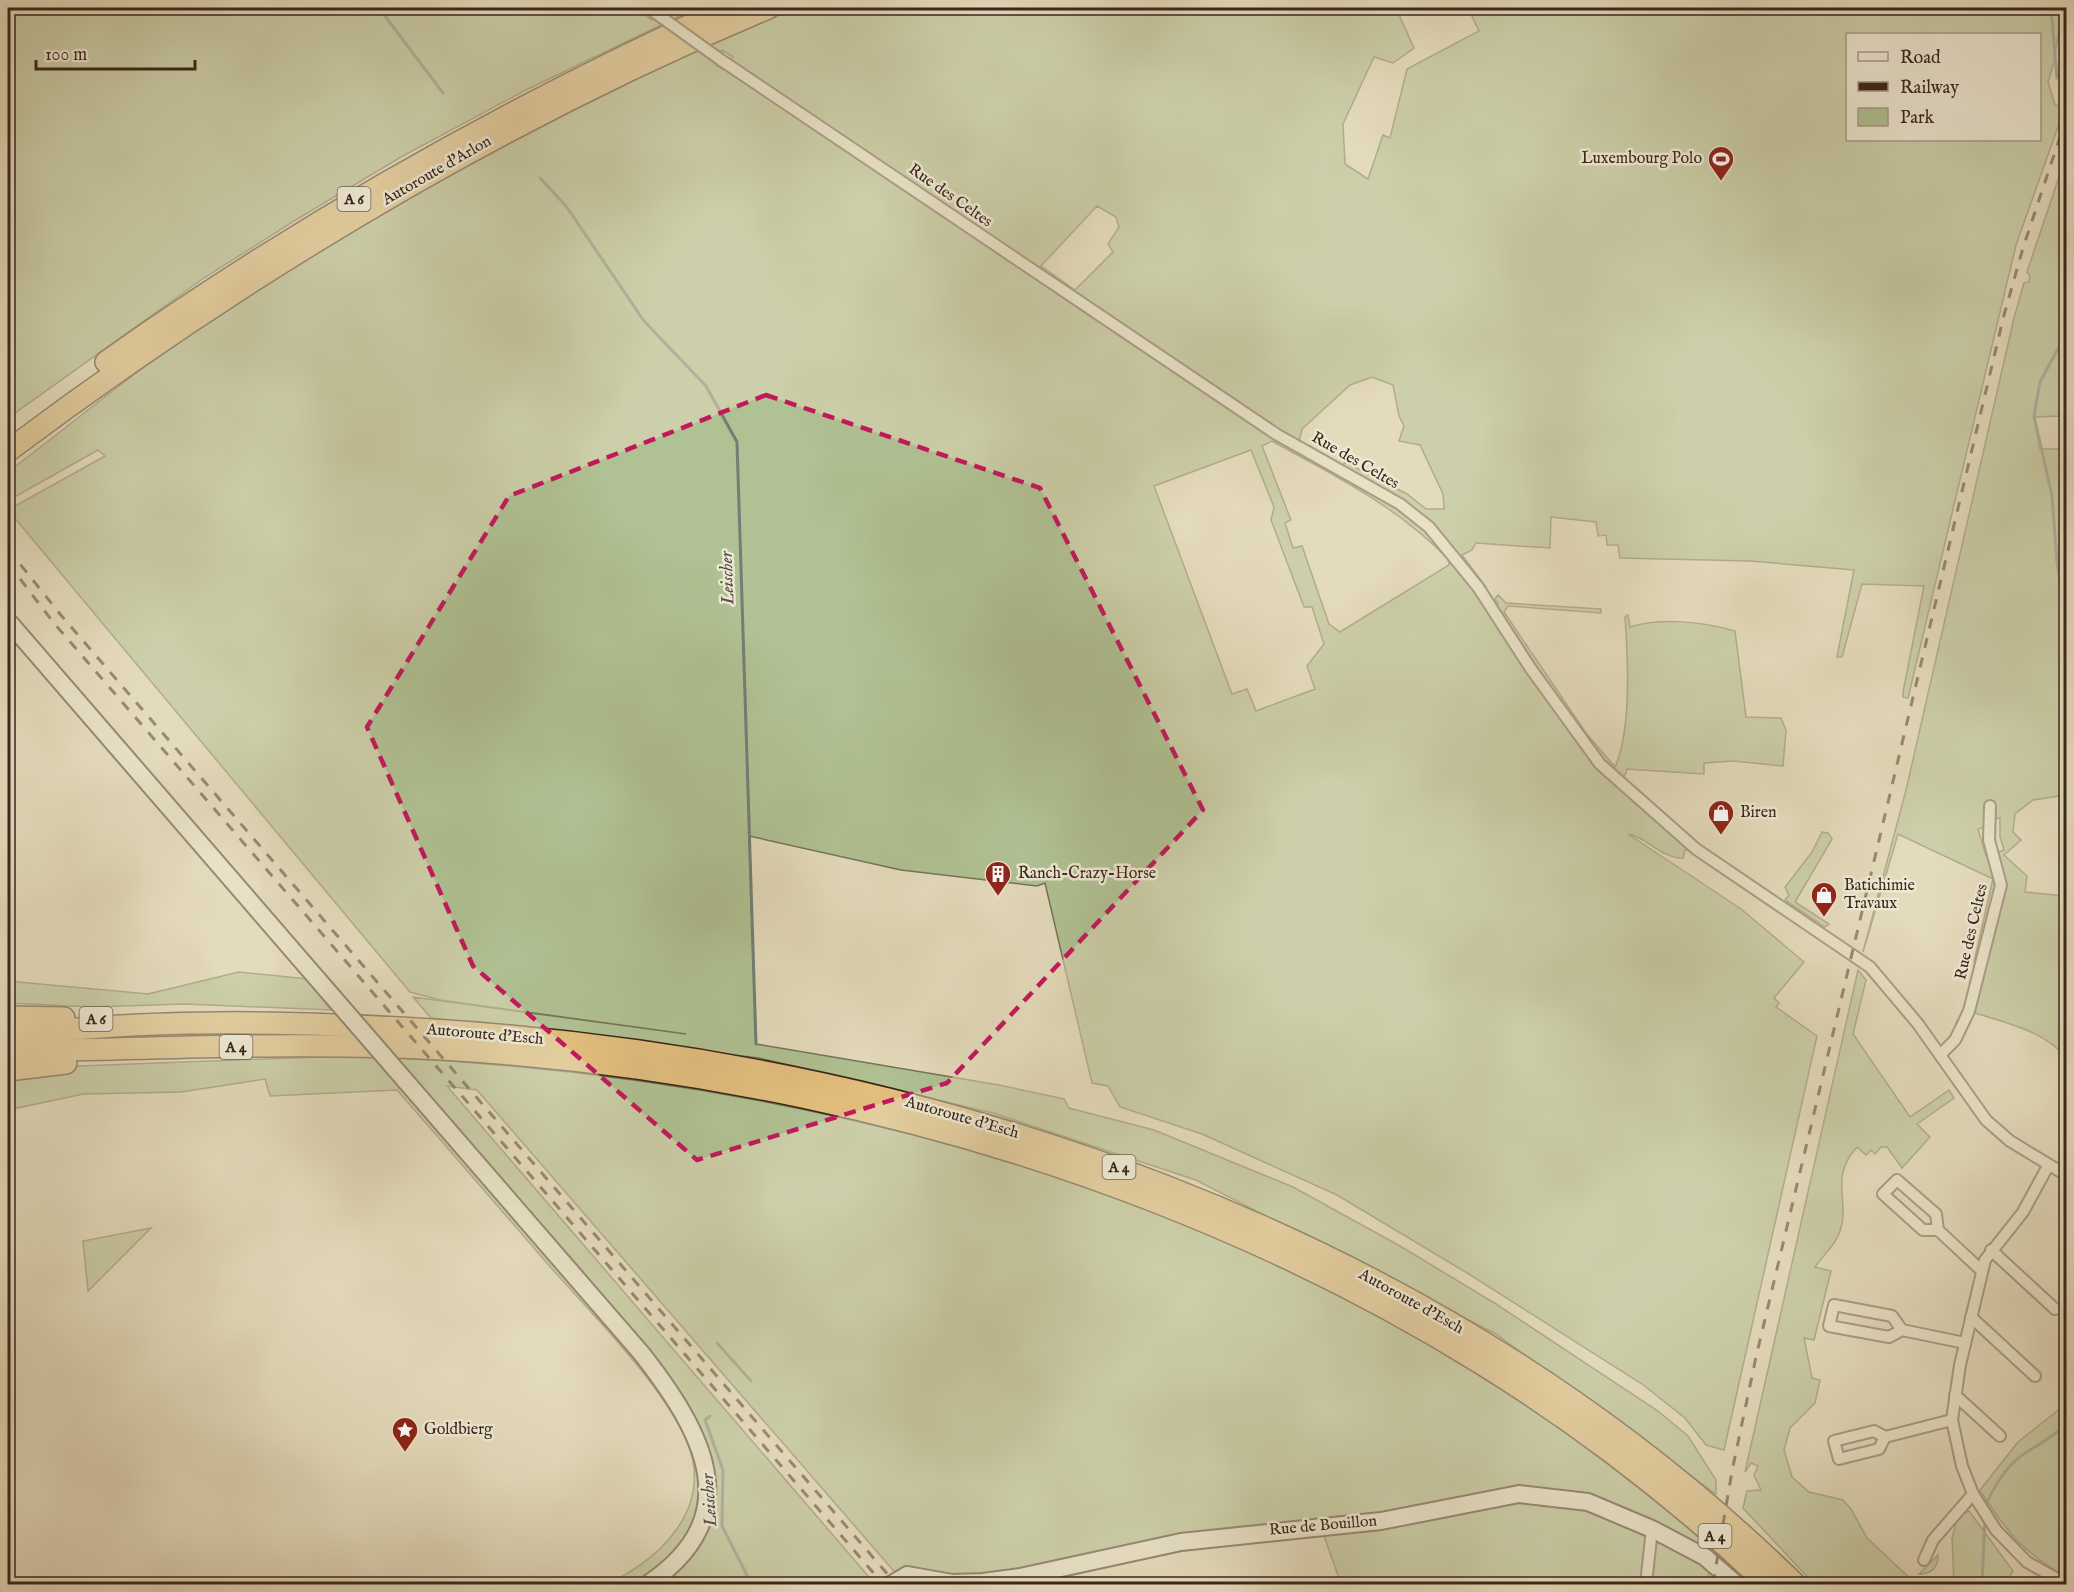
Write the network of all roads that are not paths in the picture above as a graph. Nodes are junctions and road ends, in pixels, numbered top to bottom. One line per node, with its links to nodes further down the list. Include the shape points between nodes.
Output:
1 (649, 8): 13 (street, Rue des Celtes, bridge, via 1276,434 1400,504 1429,527 1478,587 1600,764 1696,849 1870,967)
2 (727, 8): 4 (highway, Autoroute d'Arlon / A 6, via 531,102 309,226 184,306)
3 (768, 8): 5 (highway, Autoroute d'Arlon / A 6, via 656,57 417,181 194,318)
4 (8, 434)
5 (8, 451)
6 (8, 621): 32 (main road, bridge, via 673,1394 691,1425 707,1470 706,1507 686,1550 668,1571)
7 (1990, 806): 13 (street, Rue des Celtes, via 1989,840 2001,885 1969,1011 1955,1040)
8 (8, 1019): 9 (highway, A 6)
9 (161, 1022): 10 (highway, Autoroute d'Esch / A 4); 37 (highway, Autoroute d'Esch / A 4, via 327,1023 489,1034 652,1052 730,1064 898,1100 1101,1161 1258,1223 1460,1328 1614,1431 1694,1493)
10 (8, 1036)
11 (146, 1048): 12 (highway, Autoroute d'Esch / A 4); 14 (highway, A 4, via 90,1060); 36 (highway, Autoroute d'Esch / A 4, via 441,1049 600,1064 716,1082 887,1117 1086,1176 1247,1240 1342,1285 1449,1344 1600,1444 1680,1506)
12 (8, 1055)
13 (1940, 1055): 15 (street, Rue des Celtes, via 1986,1120)
14 (8, 1070)
15 (2048, 1166): 16 (street, Rue des Celtes); 18 (street, via 2023,1212)
16 (2067, 1175)
17 (1938, 1230): 17 (street, via 1923,1230 1883,1194 1897,1180 1936,1214); 19 (street)
18 (1990, 1250): 19 (street); 20 (street)
19 (1982, 1271): 21 (street)
20 (2055, 1309)
21 (1971, 1317): 23 (street); 24 (street)
22 (1902, 1330): 22 (street, via 1892,1316 1834,1305 1829,1326 1889,1337); 23 (street)
23 (1965, 1343): 25 (street)
24 (2035, 1376)
25 (1955, 1395): 26 (street); 27 (street)
26 (1952, 1420): 28 (street); 29 (street)
27 (2001, 1436)
28 (1885, 1437)
29 (1973, 1494): 31 (street, via 1933,1540); 38 (street, via 2012,1548 2042,1573)
30 (1652, 1529): 33 (main road, Rue de Bouillon, via 1588,1502 1519,1494 1381,1521 1181,1542 1020,1577 952,1583 907,1575); 34 (street); 35 (main road, Rue de Bouillon, via 1706,1557)
31 (1924, 1560)
32 (648, 1584)
33 (892, 1584)
34 (1646, 1584)
35 (1736, 1584)
36 (1767, 1584)
37 (1795, 1584)
38 (2066, 1584)

